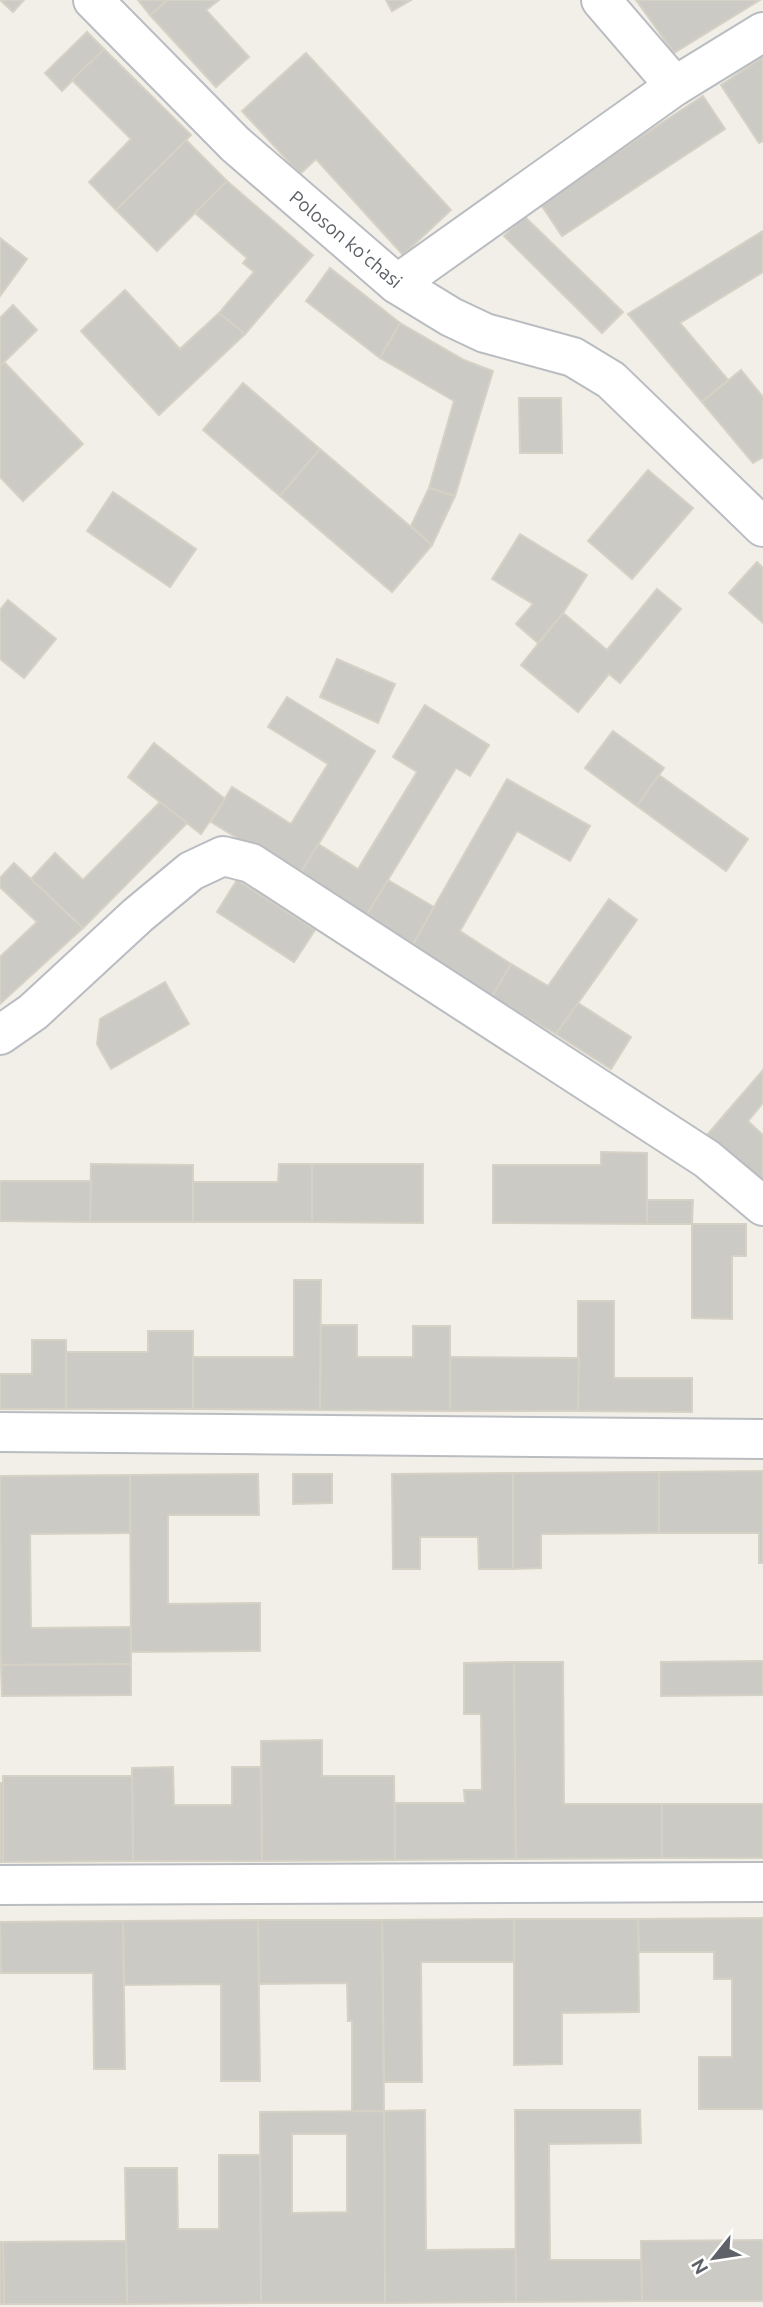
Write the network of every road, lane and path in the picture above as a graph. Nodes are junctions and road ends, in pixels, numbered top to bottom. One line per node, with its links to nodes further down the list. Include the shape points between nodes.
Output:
1 (93, 0): 5 (street, Poloson ko'chasi, via 235,144)
2 (601, 0): 4 (street)
3 (763, 32): 4 (street)
4 (675, 86): 5 (street)
5 (397, 284): 6 (street, Poloson ko'chasi, via 474,328 573,357 611,380)
6 (763, 527)
7 (0, 1035): 8 (street, via 33,1012 191,870 223,856 251,863 486,1014 707,1159)
8 (763, 1206)
9 (0, 1432): 10 (street)
10 (763, 1439)
11 (763, 1882): 12 (street)
12 (0, 1885)

